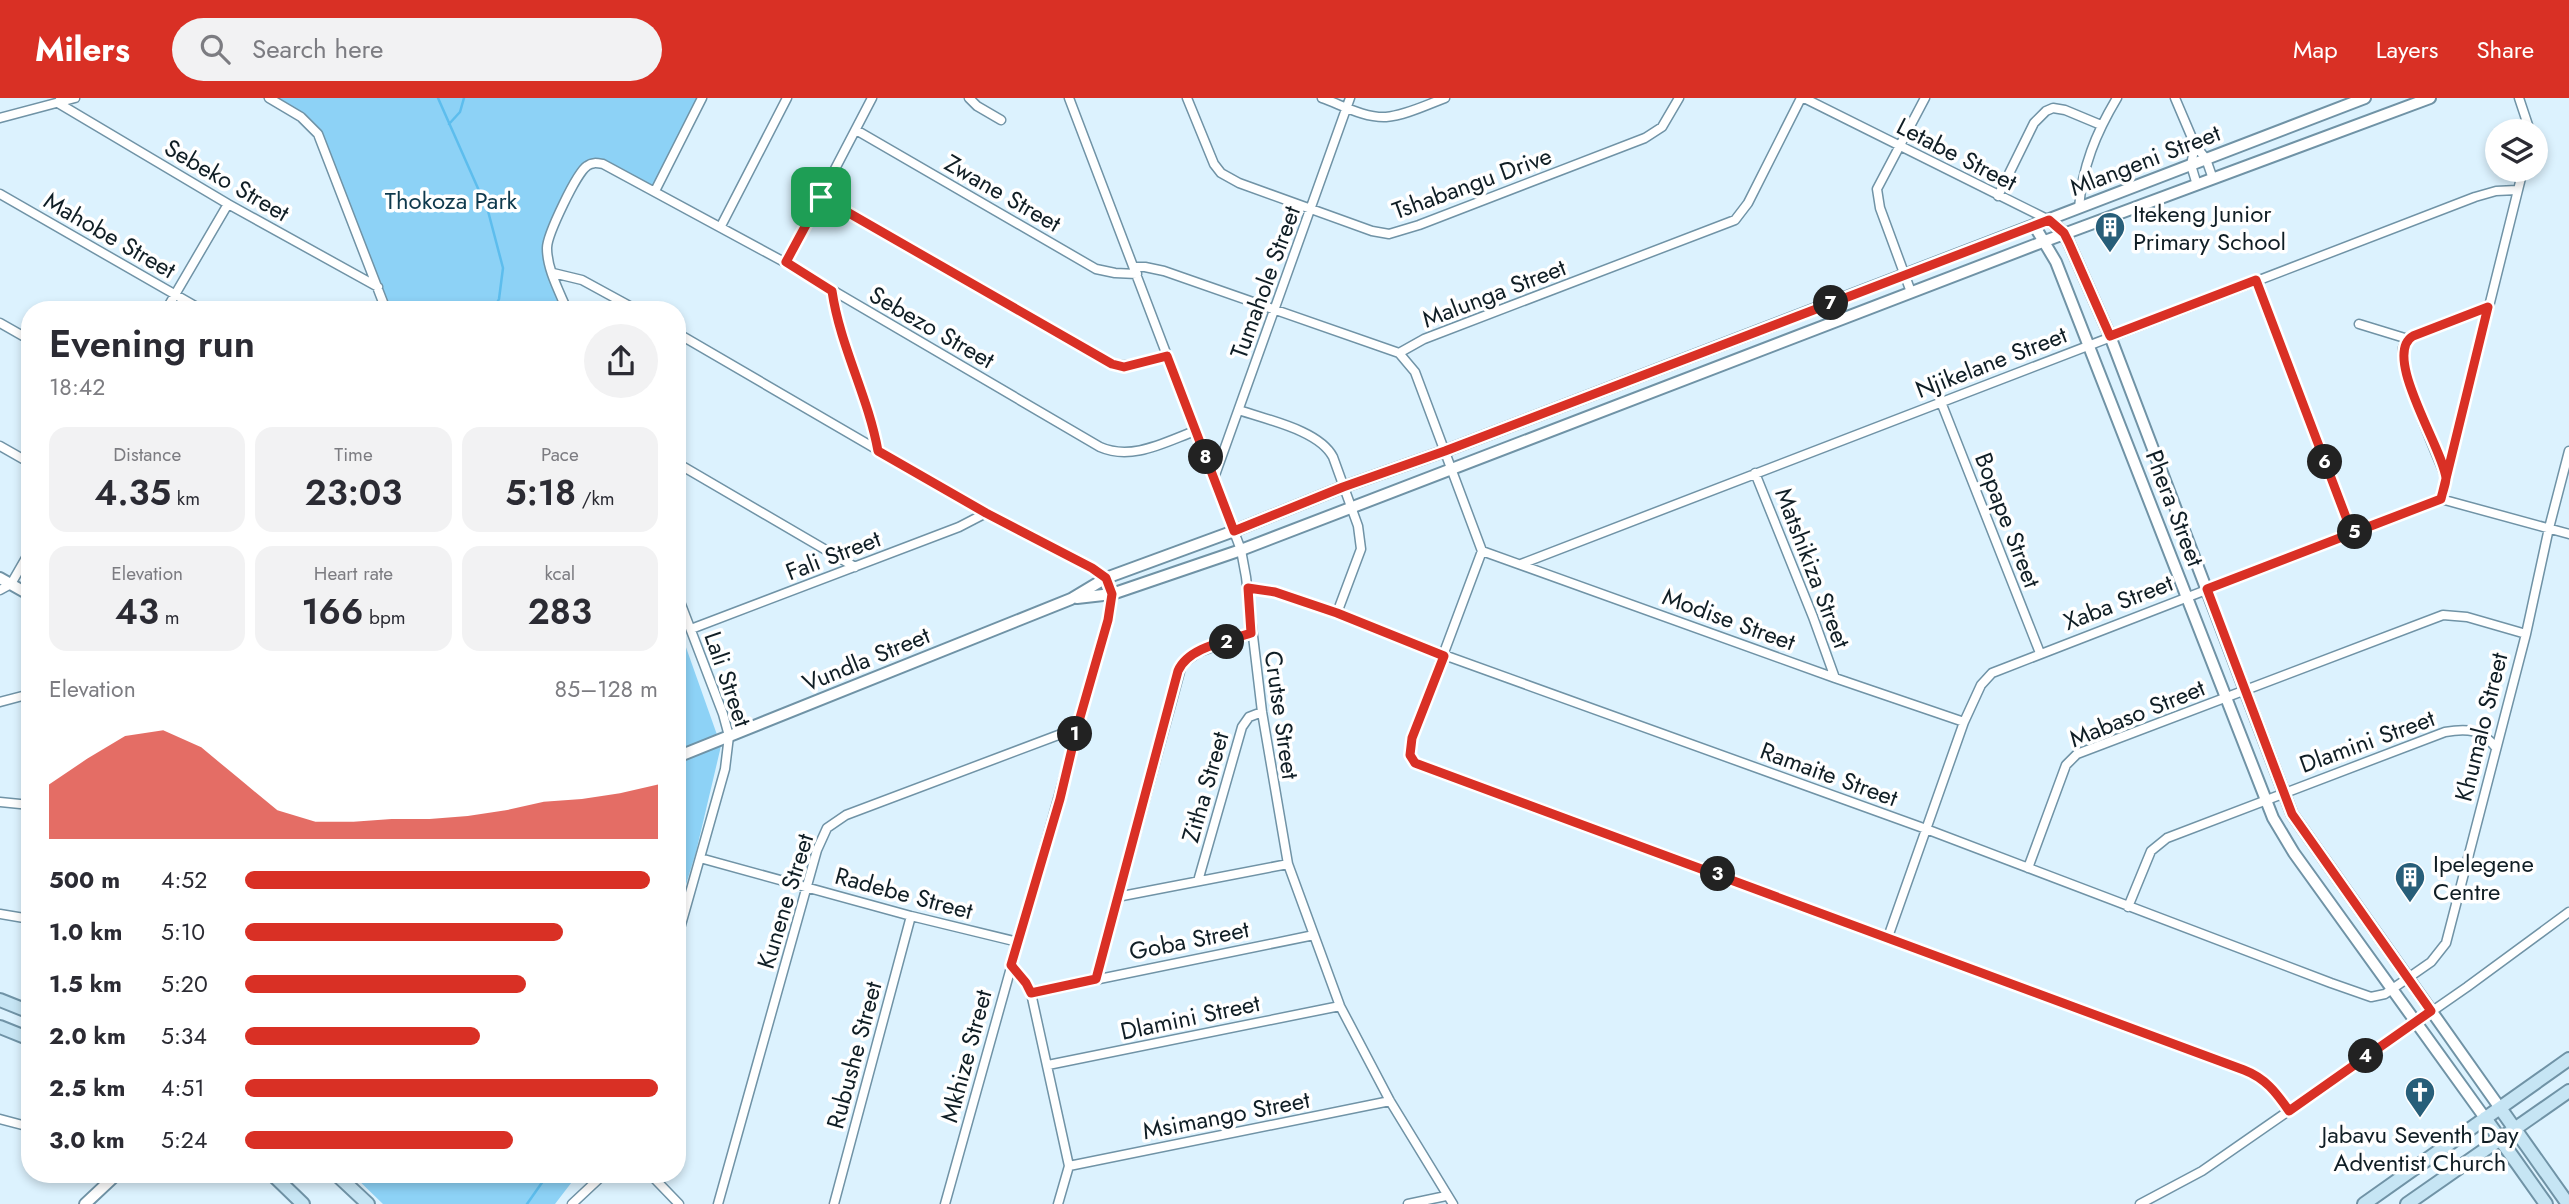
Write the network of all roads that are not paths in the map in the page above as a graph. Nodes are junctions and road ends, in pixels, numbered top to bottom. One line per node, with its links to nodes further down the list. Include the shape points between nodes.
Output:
1 (75, 98): 20 (street)
2 (269, 98): 53 (street, via 313,127)
3 (702, 98): 35 (street)
4 (787, 98): 45 (street)
5 (872, 98): 26 (street)
6 (969, 98): 24 (street)
7 (1069, 98): 49 (street, Crutse Street)
8 (1187, 98): 42 (street, Tshabangu Drive, via 1208,153 1221,173)
9 (1322, 98): 21 (street)
10 (1350, 98): 21 (street, Tumahole Street)
11 (1445, 98): 21 (street, via 1386,117)
12 (1679, 98): 42 (street, Tshabangu Drive, via 1662,127 1645,138 1402,232 1372,230)
13 (1802, 98): 28 (street, Letabe Street); 71 (street, Malunga Street, via 1735,220)
14 (1925, 98): 28 (street)
15 (2117, 98): 25 (street)
16 (2175, 98): 27 (street)
17 (2365, 98): 29 (street, Mlangeni Street)
18 (2430, 98): 31 (street, Mlangeni Street)
19 (2519, 98): 23 (street)
20 (59, 101): 22 (street); 39 (street, Sebeko Street)
21 (1347, 107): 42 (street, Tumahole Street)
22 (0, 118)
23 (2526, 119)
24 (1001, 120)
25 (2101, 125): 37 (street, via 2065,110 2046,111 2034,122); 41 (street, via 2082,177)
26 (856, 130): 38 (street); 49 (street, Zwane Street, via 1085,263 1104,271)
27 (2195, 145): 29 (street); 30 (street)
28 (1899, 146): 37 (street, Letabe Street); 51 (street, via 1877,189)
29 (2206, 159): 30 (street, Mlangeni Street); 31 (street)
30 (2191, 165): 33 (street); 41 (street, Mlangeni Street)
31 (2213, 178): 33 (street, Mlangeni Street)
32 (2519, 182): 34 (street)
33 (2197, 185): 46 (street, Mlangeni Street)
34 (2517, 190): 52 (street, Njikelane Street, via 2474,197); 62 (street)
35 (655, 191): 45 (street, Sebezo Street); 50 (street, Sebezo Street, via 603,164 590,164 582,170 550,232 547,251)
36 (0, 194): 56 (street, Mahobe Street)
37 (1998, 195): 40 (street, Letabe Street)
38 (821, 197): 48 (street); 72 (street, via 1112,364 1124,367)
39 (228, 204): 53 (street, Sebeko Street); 56 (street)
40 (2018, 206): 43 (street, Letabe Street); 44 (street, Letabe Street)
41 (2079, 208): 43 (street, Mlangeni Street)
42 (1312, 209): 63 (street, Tumahole Street)
43 (2049, 220): 44 (street, Mlangeni Street); 46 (street)
44 (2034, 225): 47 (street, Phera Street); 51 (street, Mlangeni Street)
45 (722, 226): 48 (street, Sebezo Street)
46 (2064, 233): 47 (street, Mlangeni Street); 67 (street, Phera Street)
47 (2045, 241): 55 (street, Mlangeni Street); 70 (street, Phera Street)
48 (786, 262): 54 (street, Sebezo Street)
49 (1135, 271): 63 (street, Malunga Street, via 1145,267 1164,271); 72 (street, Crutse Street)
50 (552, 273): 60 (street); 61 (street, via 582,280)
51 (1905, 275): 55 (street); 78 (street, Mlangeni Street)
52 (2256, 280): 67 (street, Njikelane Street); 92 (street)
53 (378, 287): 59 (street)
54 (832, 291): 75 (street, Sebezo Street, via 1111,452 1132,453); 77 (street)
55 (1912, 292): 82 (street, Mlangeni Street)
56 (175, 294): 57 (street); 58 (street, Mahobe Street)
57 (171, 301)
58 (187, 301)
59 (383, 301)
60 (563, 301)
61 (620, 301)
62 (2488, 307): 69 (street); 85 (street)
63 (1276, 309): 71 (street, Malunga Street); 74 (street, Tumahole Street)
64 (0, 323): 66 (street)
65 (2358, 324): 69 (street)
66 (21, 335)
67 (2110, 336): 70 (street, Njikelane Street); 103 (street, Phera Street)
68 (686, 338): 77 (street)
69 (2408, 339): 85 (street, via 2403,348 2406,372)
70 (2089, 345): 73 (street, Njikelane Street); 107 (street, Phera Street)
71 (1399, 353): 78 (street, via 1415,372)
72 (1167, 356): 75 (street, Crutse Street)
73 (1941, 402): 83 (street, Njikelane Street); 114 (street, Bopape Street)
74 (1239, 410): 84 (street, Tumahole Street); 86 (street, via 1321,441 1333,457)
75 (1195, 431): 84 (street, Crutse Street)
76 (0, 446): 80 (street)
77 (878, 451): 89 (street)
78 (1445, 451): 82 (street); 86 (street, Mlangeni Street)
79 (2569, 451): 90 (street, Khumalo Street)
80 (21, 458)
81 (686, 468): 97 (street)
82 (1452, 470): 88 (street, Mlangeni Street); 95 (street)
83 (1755, 473): 96 (street, Njikelane Street); 116 (street, Matshikiza Street)
84 (1214, 478): 91 (street, Crutse Street)
85 (2446, 478): 87 (street)
86 (1343, 487): 88 (street); 91 (street, Mlangeni Street)
87 (2441, 499): 90 (street); 92 (street, Xaba Street)
88 (1351, 506): 94 (street, Mlangeni Street); 109 (street, via 1361,548)
89 (986, 513): 97 (street, Fali Street); 100 (street)
90 (2549, 528): 93 (street); 113 (street, Khumalo Street)
91 (1234, 531): 94 (street, Crutse Street); 100 (street, Vundla Street)
92 (2352, 533): 103 (street, Xaba Street)
93 (2569, 534)
94 (1241, 550): 102 (street, Crutse Street); 106 (street, Vundla Street)
95 (1482, 551): 96 (street, Modise Street); 115 (street)
96 (1521, 564): 116 (street, Modise Street)
97 (855, 567): 111 (street, Fali Street)
98 (21, 568): 101 (street)
99 (0, 578): 101 (street)
100 (1106, 578): 106 (street); 108 (street, Vundla Street)
101 (12, 584): 104 (street); 105 (street)
102 (1248, 588): 109 (street, Ramaite Street); 112 (street, Crutse Street)
103 (2207, 589): 107 (street, Xaba Street); 117 (street, Phera Street)
104 (0, 590)
105 (21, 590)
106 (1112, 594): 108 (street, Vundla Street); 123 (street, Mkhize Street)
107 (2187, 597): 114 (street, Xaba Street); 119 (street, Phera Street)
108 (1071, 599): 124 (street, Vundla Street)
109 (1337, 613): 115 (street, Ramaite Street)
110 (686, 616): 111 (street, Lali Street)
111 (691, 629): 124 (street, Lali Street)
112 (1251, 633): 121 (street, Crutse Street); 137 (street, via 1199,652 1182,664)
113 (2526, 634): 117 (street, Mabaso Street, via 2478,619 2443,615); 125 (street, Khumalo Street)
114 (2040, 653): 122 (street, Xaba Street, via 1985,678)
115 (1444, 656): 131 (street, Ramaite Street); 145 (street, via 1412,738 1410,755 1415,763)
116 (1835, 678): 122 (street, Modise Street)
117 (2246, 691): 119 (street, Mabaso Street); 127 (street, Phera Street)
118 (21, 696): 120 (street)
119 (2225, 699): 128 (street, Phera Street); 134 (street, Mabaso Street, via 2068,761)
120 (0, 702)
121 (1262, 712): 133 (street, Crutse Street); 135 (street, Zitha Street, via 1249,717 1242,727)
122 (1964, 722): 131 (street, Xaba Street)
123 (1077, 728): 136 (street, Kunene Street, via 835,821 821,837); 146 (street, Mkhize Street)
124 (729, 736): 126 (street, Vundla Street); 132 (street, Lali Street, via 725,769)
125 (2496, 748): 127 (street, Dlamini Street, via 2477,731 2454,730); 148 (street, Khumalo Street, via 2446,943 2431,962)
126 (686, 753)
127 (2283, 793): 128 (street, Dlamini Street); 148 (street, Phera Street, via 2292,814)
128 (2265, 800): 139 (street, Dlamini Street, via 2159,842); 150 (street, Phera Street, via 2294,853)
129 (0, 802): 130 (street)
130 (21, 804)
131 (1926, 829): 134 (street, Ramaite Street); 145 (street, Xaba Street)
132 (700, 858): 136 (street, Radebe Street); 138 (street, Lali Street)
133 (1288, 864): 135 (street); 144 (street, Crutse Street)
134 (2028, 868): 139 (street, Ramaite Street)
135 (1198, 881): 137 (street)
136 (807, 888): 142 (street, Radebe Street); 186 (street, Kunene Street)
137 (1117, 897): 149 (street)
138 (686, 907)
139 (2128, 907): 150 (street, Ramaite Street, via 2365,995 2381,996)
140 (2569, 912): 155 (street)
141 (0, 914): 143 (street)
142 (911, 916): 146 (street, Radebe Street); 187 (street, Rubushe Street)
143 (21, 918)
144 (1314, 935): 149 (street, Goba Street); 153 (street, Crutse Street)
145 (1888, 937): 164 (street, via 2256,1074)
146 (1018, 942): 147 (street, Mkhize Street)
147 (1011, 965): 151 (street); 188 (street, Mkhize Street)
148 (2408, 977): 150 (street, Khumalo Street); 155 (street, Phera Street)
149 (1096, 979): 151 (street, Goba Street)
150 (2392, 988): 156 (street, Phera Street)
151 (1031, 993): 160 (street)
152 (0, 1000): 154 (main road)
153 (1340, 1006): 160 (street, Dlamini Street); 162 (street, Crutse Street)
154 (21, 1008)
155 (2431, 1011): 156 (street); 163 (street, Phera Street)
156 (2417, 1020): 164 (street); 165 (street, Phera Street)
157 (0, 1027): 158 (main road)
158 (21, 1035)
159 (2569, 1059): 163 (main road)
160 (1048, 1065): 172 (street)
161 (2569, 1091): 168 (main road)
162 (1390, 1101): 172 (street, Msimango Street); 179 (street, Crutse Street)
163 (2500, 1108): 165 (main road); 168 (main road, Phera Street)
164 (2289, 1111): 192 (street, via 2202,1171)
165 (2486, 1118): 169 (main road, Phera Street); 170 (main road)
166 (0, 1119): 167 (street)
167 (21, 1125)
168 (2514, 1129): 169 (main road); 178 (main road, Phera Street)
169 (2500, 1138): 171 (main road); 180 (main road, Phera Street)
170 (2449, 1145): 171 (main road); 193 (main road)
171 (2463, 1164): 194 (main road)
172 (1069, 1166): 189 (street)
173 (106, 1183): 181 (street)
174 (281, 1183): 182 (main road)
175 (346, 1183): 183 (main road)
176 (594, 1183): 184 (street)
177 (659, 1183): 185 (street)
178 (2560, 1192): 180 (main road); 195 (main road, Phera Street)
179 (1446, 1196): 190 (street); 191 (street, Crutse Street)
180 (2546, 1203)
181 (86, 1204)
182 (303, 1204)
183 (368, 1204)
184 (572, 1204)
185 (679, 1204)
186 (718, 1204)
187 (834, 1204)
188 (945, 1204)
189 (1059, 1204)
190 (1408, 1204)
191 (1453, 1204)
192 (2140, 1204)
193 (2364, 1204)
194 (2407, 1204)
195 (2568, 1204)

